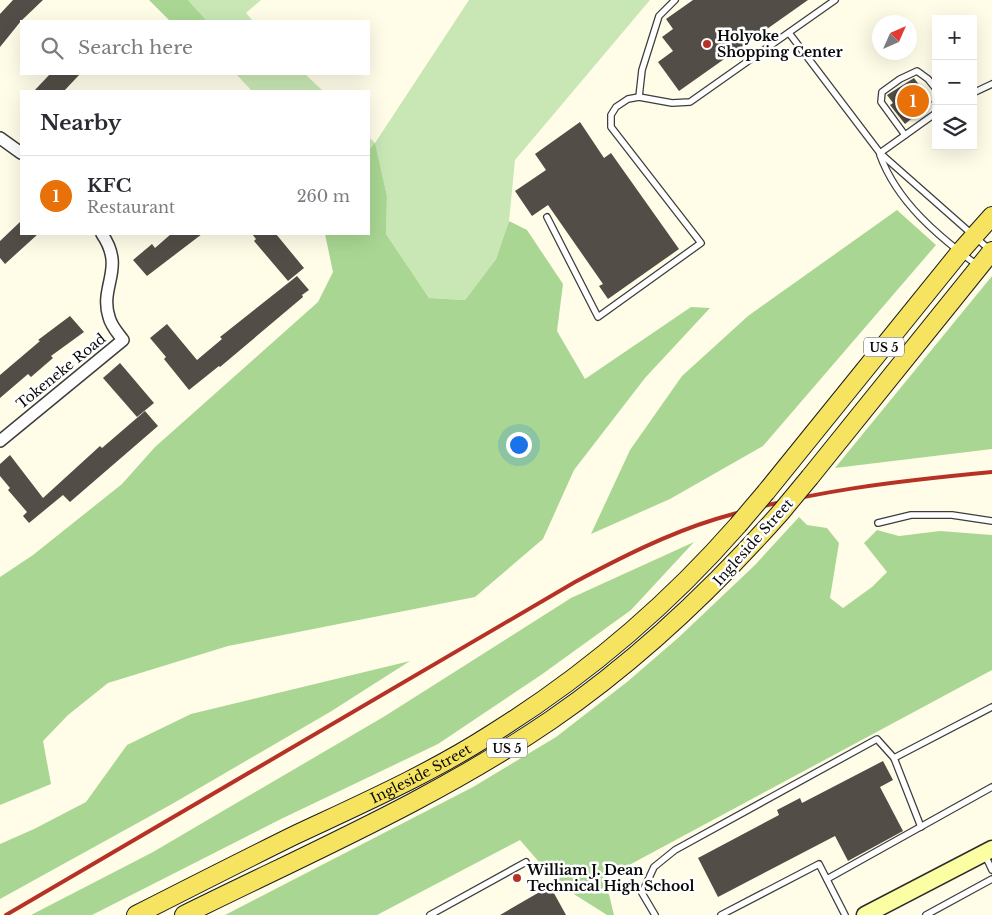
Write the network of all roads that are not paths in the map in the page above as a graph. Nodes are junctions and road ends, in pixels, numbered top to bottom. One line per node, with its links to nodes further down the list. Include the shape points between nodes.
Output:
1 (675, 0): 7 (lane, via 659,16 642,70)
2 (834, 0): 3 (lane)
3 (789, 33): 7 (lane, via 690,102 672,103); 12 (lane)
4 (932, 84): 9 (lane, via 918,71 900,78 882,92 882,102)
5 (992, 84): 6 (lane)
6 (977, 91)
7 (639, 97): 14 (lane, via 628,99 616,107 611,115 612,126 701,243 598,317)
8 (932, 116): 9 (lane)
9 (906, 135): 12 (lane)
10 (0, 138): 11 (street)
11 (20, 152)
12 (880, 153): 16 (lane); 18 (lane, via 896,188 926,222)
13 (992, 216): 16 (main road, US 5)
14 (546, 217)
15 (103, 235): 20 (street, Tokeneke Road, via 113,260 108,314 123,340)
16 (974, 236): 17 (lane); 18 (main road, US 5)
17 (992, 251): 19 (main road, US 5)
18 (960, 252): 19 (lane); 33 (main road, Ingleside Street / US 5, bridge, via 738,525 632,629 583,670 512,721 434,767)
19 (979, 267): 34 (main road, Ingleside Street / US 5, bridge, via 742,557 632,659 551,720 506,749 379,818)
20 (0, 440)
21 (992, 521): 22 (lane, via 952,515 911,515)
22 (878, 523)
23 (992, 708): 24 (lane)
24 (894, 758): 26 (lane); 36 (lane, via 877,739 675,850 654,867 642,893)
25 (992, 787): 26 (lane)
26 (921, 827): 30 (lane)
27 (988, 851): 29 (lane); 32 (main road)
28 (526, 862): 35 (lane)
29 (992, 870)
30 (827, 879): 37 (lane, via 819,864); 38 (lane)
31 (992, 879): 39 (lane)
32 (871, 914)
33 (136, 915)
34 (184, 915)
35 (430, 915)
36 (655, 915)
37 (721, 915)
38 (845, 915)
39 (926, 915)

